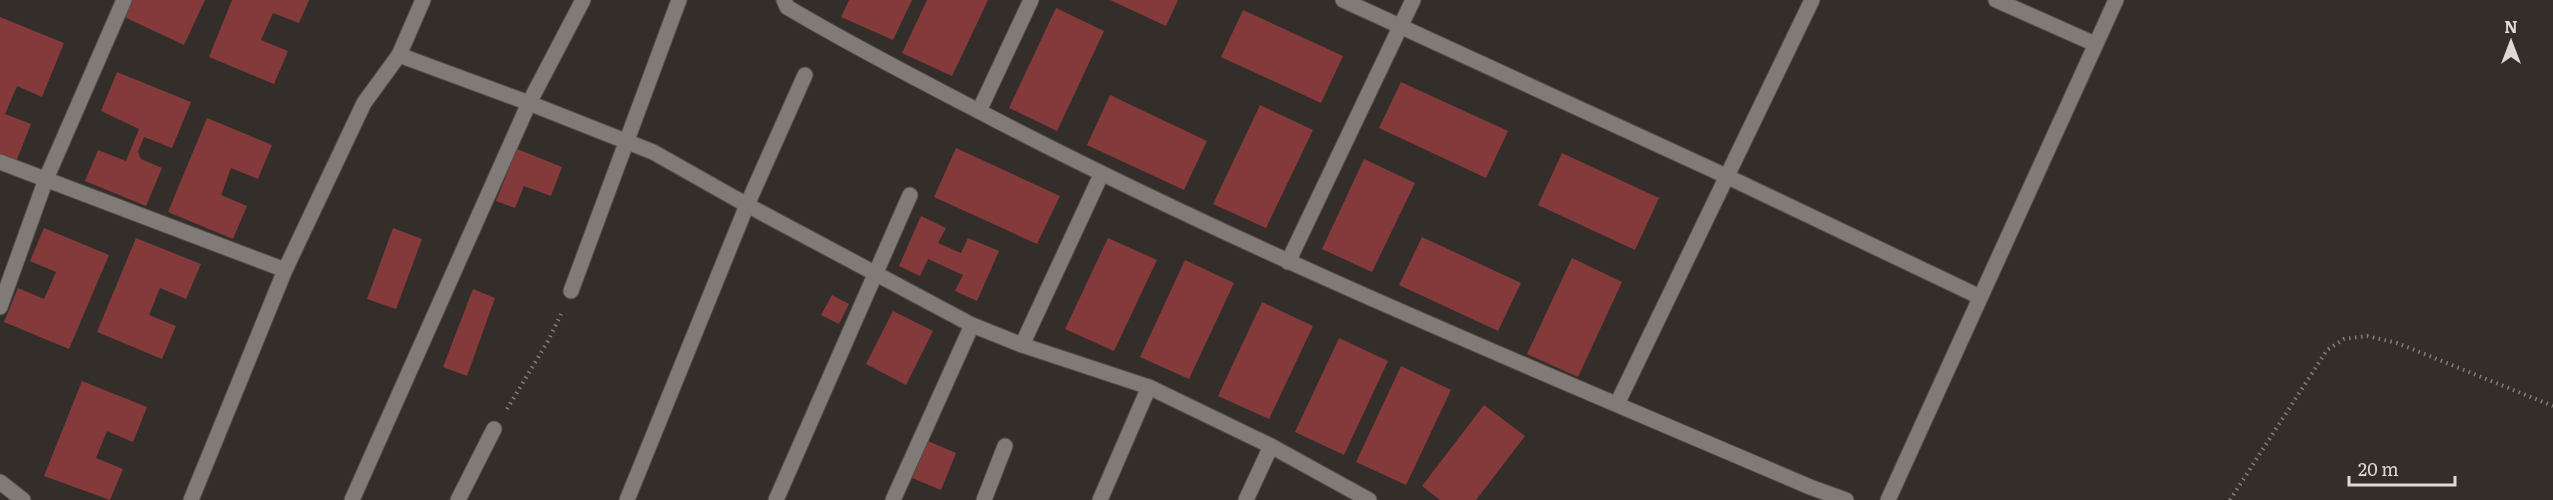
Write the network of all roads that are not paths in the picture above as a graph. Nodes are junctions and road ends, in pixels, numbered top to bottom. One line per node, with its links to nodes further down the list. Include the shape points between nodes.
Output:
1 (124, 0): 22 (street)
2 (423, 0): 14 (street)
3 (583, 0): 16 (street)
4 (679, 0): 18 (street)
5 (784, 0): 17 (street, via 787,7 840,38)
6 (1031, 0): 17 (street)
7 (1343, 0): 12 (street)
8 (1413, 0): 12 (street)
9 (1812, 0): 21 (street)
10 (1996, 0): 13 (street)
11 (2116, 0): 13 (street)
12 (1400, 27): 21 (street); 25 (street)
13 (2095, 44): 29 (street)
14 (399, 55): 16 (street); 26 (street, via 364,103)
15 (805, 75): 24 (street)
16 (529, 103): 18 (street); 42 (street)
17 (979, 111): 20 (street)
18 (625, 141): 24 (street, via 653,152); 28 (street)
19 (0, 162): 22 (street)
20 (1101, 175): 25 (street); 32 (street)
21 (1726, 176): 29 (street); 34 (street)
22 (46, 179): 26 (street); 30 (street)
23 (910, 195): 27 (street)
24 (747, 205): 27 (street); 44 (street)
25 (1288, 262): 34 (street)
26 (285, 270): 41 (street)
27 (878, 273): 31 (street); 45 (street)
28 (571, 291)
29 (1980, 297): 53 (street)
30 (0, 307)
31 (972, 325): 32 (street); 46 (street)
32 (1022, 345): 33 (street)
33 (1149, 387): 37 (street); 48 (street)
34 (1617, 404): 39 (street)
35 (494, 429): 43 (street)
36 (1005, 446): 47 (street)
37 (1271, 446): 49 (street); 50 (street)
38 (0, 482): 40 (street)
39 (1810, 487): 51 (street); 52 (street)
40 (23, 500)
41 (191, 500)
42 (352, 500)
43 (458, 500)
44 (627, 500)
45 (776, 500)
46 (893, 500)
47 (984, 500)
48 (1100, 500)
49 (1246, 500)
50 (1369, 500)
51 (1800, 500)
52 (1846, 500)
53 (1888, 500)

